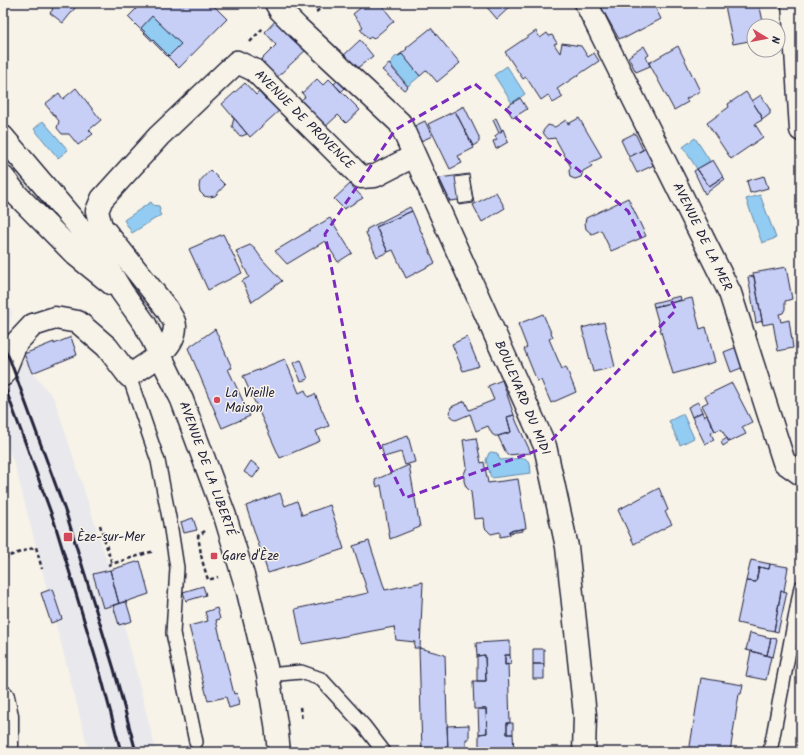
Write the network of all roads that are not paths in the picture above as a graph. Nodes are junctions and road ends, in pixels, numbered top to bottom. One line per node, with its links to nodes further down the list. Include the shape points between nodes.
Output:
1 (586, 3): 12 (street, AVENUE DE LA MER, via 730,293 784,462)
2 (793, 3): 4 (street)
3 (278, 6): 6 (street, via 298,28 400,123)
4 (801, 130)
5 (3, 137): 8 (street, AVENUE DE LA LIBERTÉ, via 92,242)
6 (414, 156): 9 (street, AVENUE DE PROVENCE, via 375,176 361,177 254,70 237,62 159,136 102,199 97,211 101,226 167,309 175,324 173,338); 20 (street, BOULEVARD DU MIDI, via 545,446 567,547 585,715)
7 (3, 177): 8 (street, AVENUE DE LA LIBERTÉ, via 17,195 76,255)
8 (122, 292): 9 (street, AVENUE DE LA LIBERTÉ, via 144,324)
9 (160, 354): 11 (street); 14 (street, AVENUE DE LA LIBERTÉ, via 182,400 225,516 248,592)
10 (3, 375): 11 (street, via 20,338 32,325 55,318 78,322 107,347)
11 (129, 376): 16 (lane, via 158,462 170,523 177,568 173,632)
12 (801, 474)
13 (801, 587): 21 (lane)
14 (268, 675): 18 (street, AVENUE DE LA LIBERTÉ); 19 (lane, via 301,672 321,679)
15 (3, 697): 17 (street, via 7,716)
16 (196, 742)
17 (7, 752)
18 (279, 752)
19 (384, 752)
20 (584, 752)
21 (770, 752)

